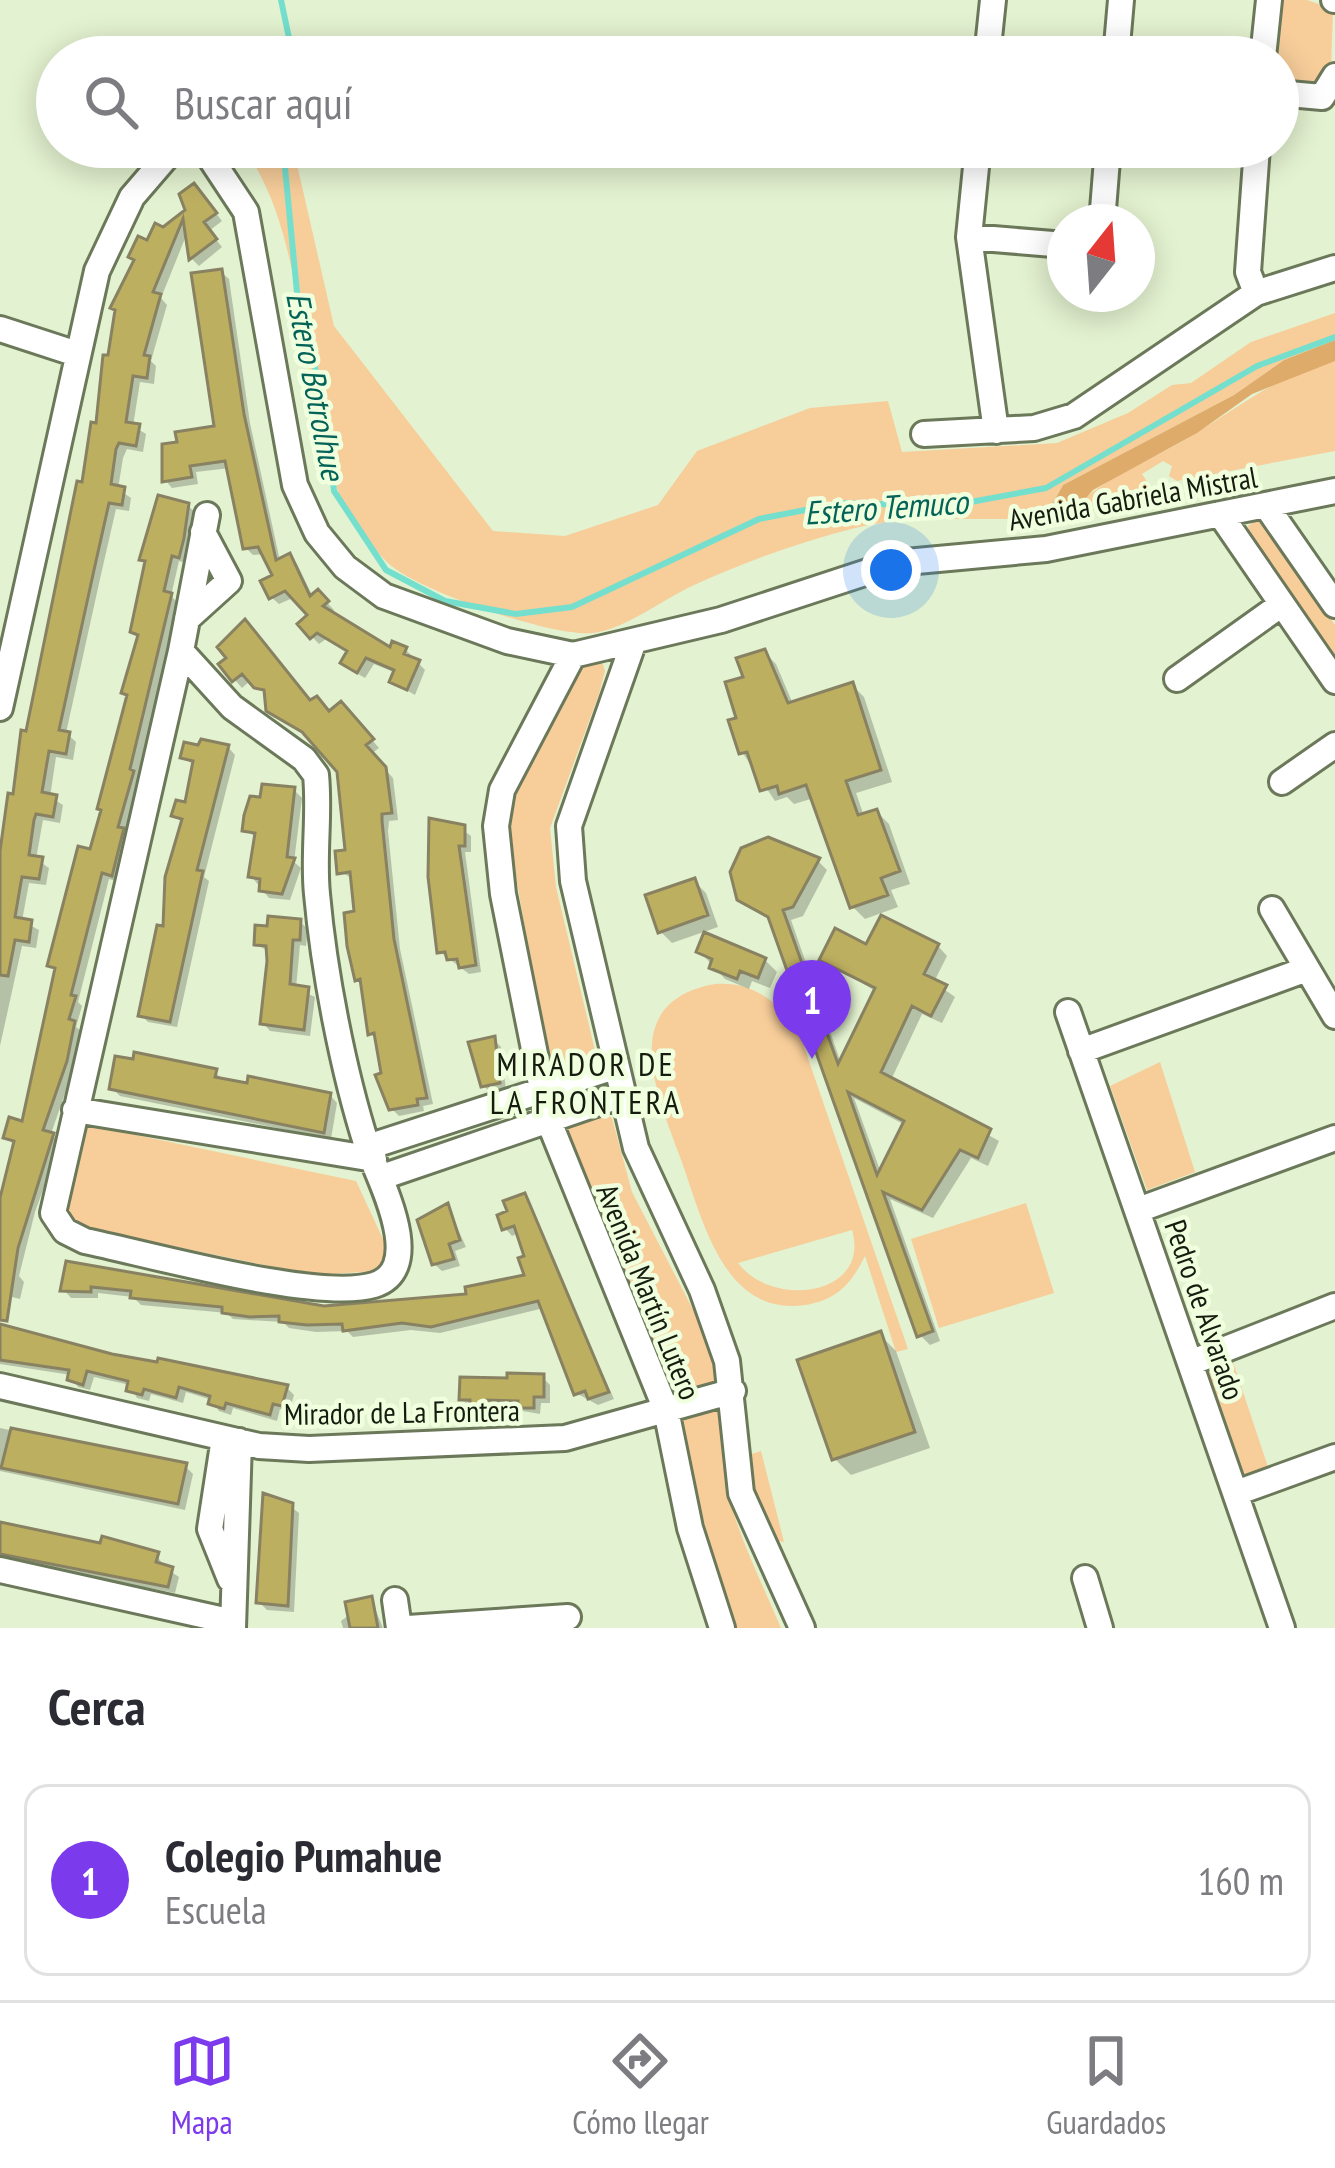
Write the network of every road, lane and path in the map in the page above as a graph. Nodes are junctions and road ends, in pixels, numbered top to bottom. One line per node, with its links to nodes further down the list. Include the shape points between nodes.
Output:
1 (993, 0): 4 (street)
2 (1121, 0): 5 (street)
3 (1269, 0): 6 (street)
4 (989, 36)
5 (1118, 36)
6 (1265, 36)
7 (1335, 76): 8 (street, via 1322,97)
8 (1299, 95)
9 (157, 168): 20 (street, via 112,233)
10 (217, 168): 31 (street, Avenida Gabriela Mistral, via 247,212 296,485 317,533 384,596 507,641)
11 (976, 168): 15 (street)
12 (1106, 168): 14 (street)
13 (1256, 168): 18 (street, via 1249,272)
14 (1103, 204)
15 (969, 237): 16 (street); 21 (street)
16 (1047, 244)
17 (1335, 268): 18 (street)
18 (1256, 292): 21 (street, via 1074,416)
19 (0, 329): 20 (street)
20 (77, 354): 34 (street)
21 (996, 431): 22 (street)
22 (924, 434)
23 (1335, 491): 24 (street, Avenida Gabriela Mistral)
24 (1267, 507): 25 (street, Avenida Gabriela Mistral); 28 (street)
25 (1220, 514): 27 (street); 29 (street, Avenida Gabriela Mistral, via 1063,546 895,563)
26 (205, 524): 30 (street)
27 (1282, 604): 32 (street); 33 (street)
28 (1335, 605)
29 (634, 641): 31 (street, Avenida Gabriela Mistral); 42 (street, Avenida Martín Lutero, via 569,826 572,881)
30 (181, 650): 45 (street); 48 (street, via 232,707 316,775 317,896)
31 (573, 655): 43 (street, Avenida Martín Lutero, via 512,763 496,826)
32 (1177, 679)
33 (1335, 681)
34 (0, 708)
35 (1335, 745): 36 (street)
36 (1282, 782)
37 (1272, 909): 38 (street)
38 (1307, 969): 40 (street); 41 (street)
39 (1068, 1012): 41 (street, Pedro de Alvarado)
40 (1335, 1016)
41 (1082, 1051): 49 (street, Pedro de Alvarado)
42 (614, 1067): 43 (street); 44 (street, Avenida Martín Lutero)
43 (541, 1089): 46 (street, Avenida Martín Lutero); 48 (street)
44 (622, 1095): 46 (street); 53 (street, Avenida Martín Lutero, via 637,1148 714,1322)
45 (75, 1110): 48 (street); 48 (street, via 52,1202 58,1223 85,1241 316,1286 374,1285 393,1269 401,1249)
46 (548, 1119): 48 (street); 54 (street, Avenida Martín Lutero)
47 (1335, 1138): 49 (street)
48 (375, 1161)
49 (1138, 1210): 51 (street, Pedro de Alvarado)
50 (1335, 1306): 51 (street)
51 (1190, 1363): 57 (street, Pedro de Alvarado)
52 (0, 1386): 55 (street, Mirador de La Frontera)
53 (733, 1391): 54 (street, Mirador de La Frontera); 66 (street, Avenida Martín Lutero, via 741,1493)
54 (666, 1410): 55 (street, Mirador de La Frontera, via 565,1438 309,1449); 65 (street, Avenida Martín Lutero, via 690,1528)
55 (231, 1439): 62 (street)
56 (1335, 1457): 57 (street)
57 (1236, 1493): 68 (street, Pedro de Alvarado)
58 (0, 1570): 62 (street)
59 (1084, 1577): 67 (street)
60 (395, 1600): 63 (street)
61 (552, 1622): 64 (street)
62 (233, 1625)
63 (399, 1628)
64 (408, 1628)
65 (722, 1628)
66 (802, 1628)
67 (1100, 1628)
68 (1282, 1628)

